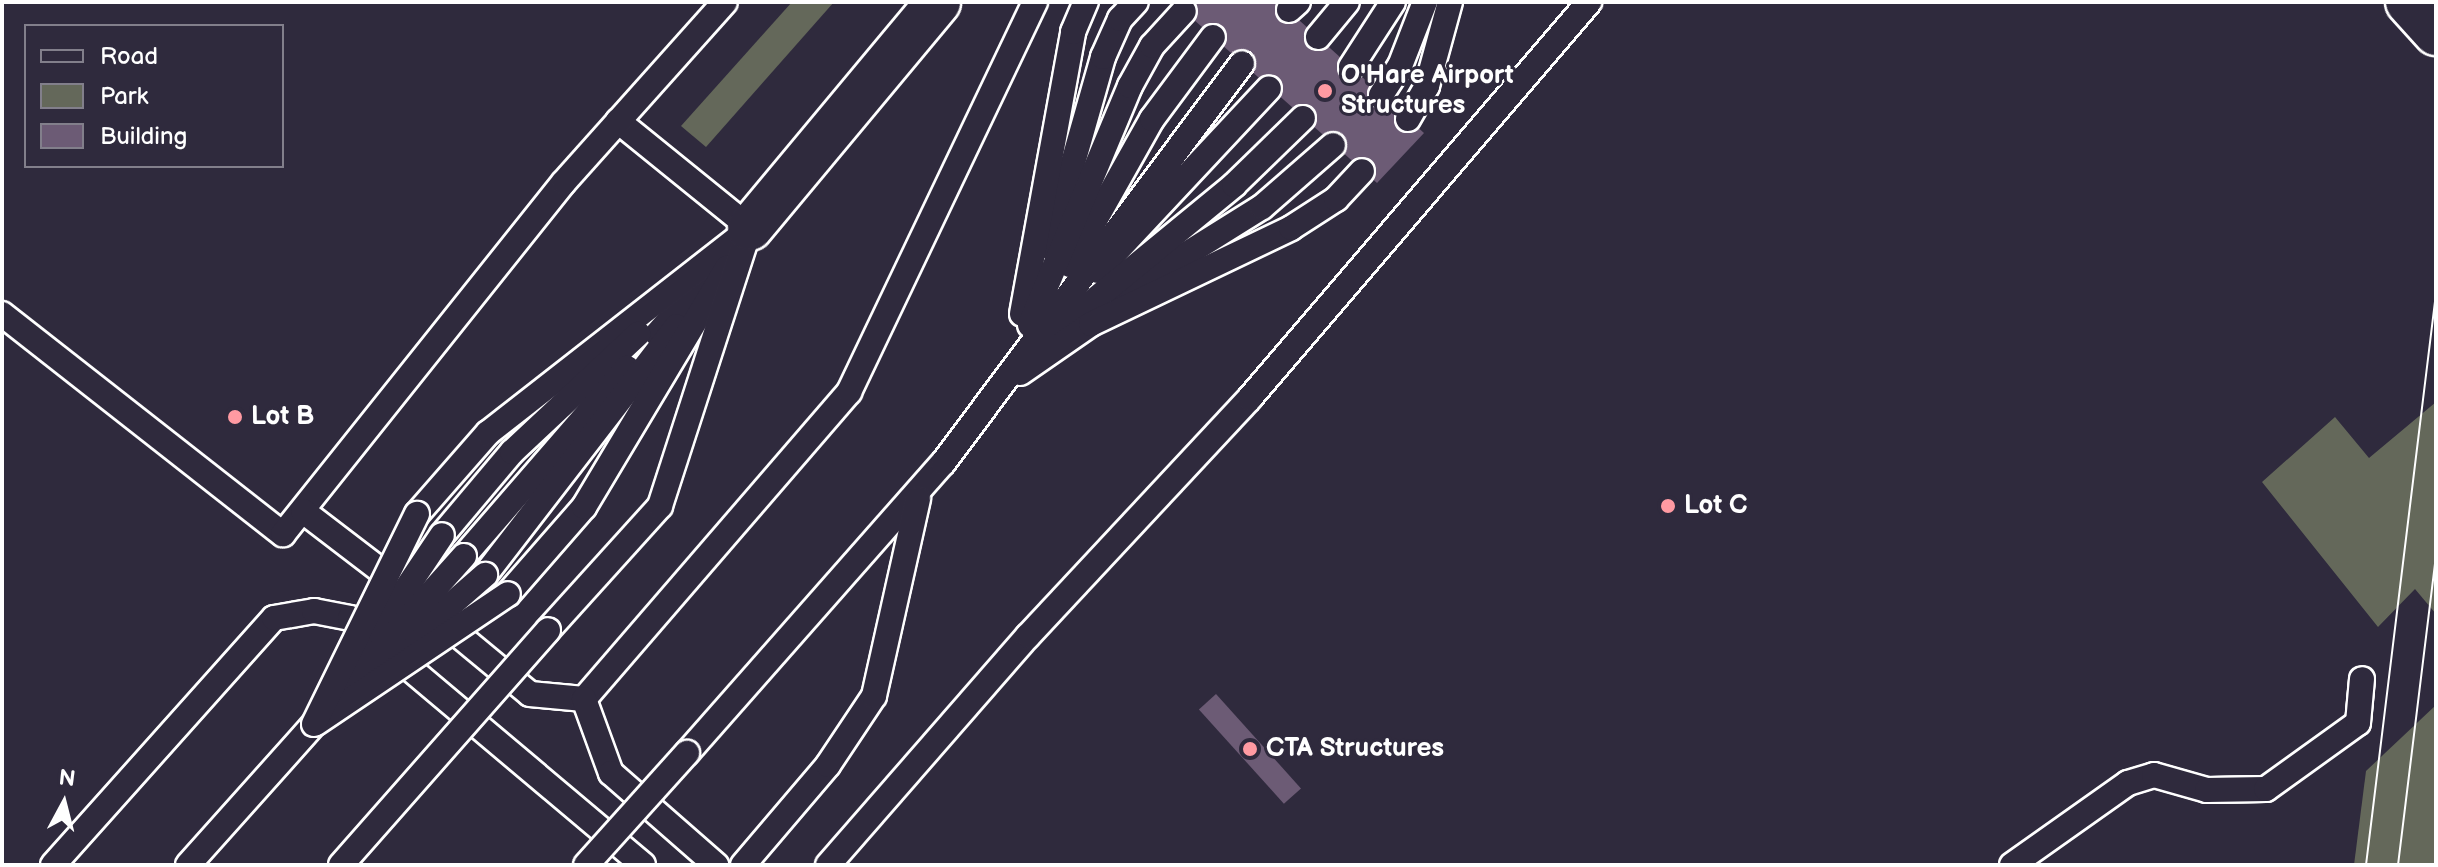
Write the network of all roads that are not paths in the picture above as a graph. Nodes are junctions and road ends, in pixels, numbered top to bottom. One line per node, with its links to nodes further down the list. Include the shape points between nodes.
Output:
1 (725, 2): 22 (lane)
2 (938, 2): 25 (street)
3 (1035, 2): 31 (lane, via 849,392)
4 (1086, 2): 27 (lane, via 1073,32 1030,284)
5 (1136, 2): 27 (lane, via 1120,19 1103,57 1038,285)
6 (1347, 2): 15 (lane)
7 (1393, 2): 17 (lane)
8 (1425, 2): 19 (lane, via 1400,66)
9 (1450, 2): 21 (lane, via 1427,86)
10 (1589, 2): 40 (lane, via 1249,399 1028,636)
11 (2408, 2): 13 (street)
12 (1184, 11): 27 (lane, via 1152,46 1130,86)
13 (2436, 33)
14 (1213, 37): 27 (lane, via 1152,119)
15 (1318, 37)
16 (1242, 63): 27 (lane)
17 (1351, 67)
18 (1269, 88): 27 (lane, via 1069,302)
19 (1381, 95)
20 (1303, 118): 27 (lane, via 1234,185 1080,308)
21 (1408, 119)
22 (618, 121): 25 (lane); 29 (lane, via 412,366)
23 (1333, 145): 27 (lane, via 1303,178 1086,316)
24 (1362, 171): 27 (lane, via 1336,199 1291,228 1091,324)
25 (750, 228): 32 (lane, bridge); 32 (lane, bridge, via 485,575); 32 (lane, bridge, via 512,452 442,535); 32 (lane, bridge, via 584,507 508,594); 32 (lane, bridge, via 488,433 417,514); 35 (lane, bridge, via 660,506)
26 (2, 314): 29 (lane, via 283,534)
27 (996, 392): 28 (lane)
28 (922, 489): 36 (lane, bridge); 39 (lane, via 874,696 853,732)
29 (303, 511): 31 (lane, via 530,694)
30 (2362, 679): 41 (lane, via 2358,723 2266,789 2207,790 2154,775 2128,783)
31 (584, 699): 38 (lane, via 611,773)
32 (314, 724): 34 (lane)
33 (53, 865): 37 (lane, via 274,618 314,611 350,618)
34 (188, 865)
35 (341, 865)
36 (586, 865)
37 (643, 865)
38 (716, 865)
39 (743, 865)
40 (828, 865)
41 (2012, 865)

